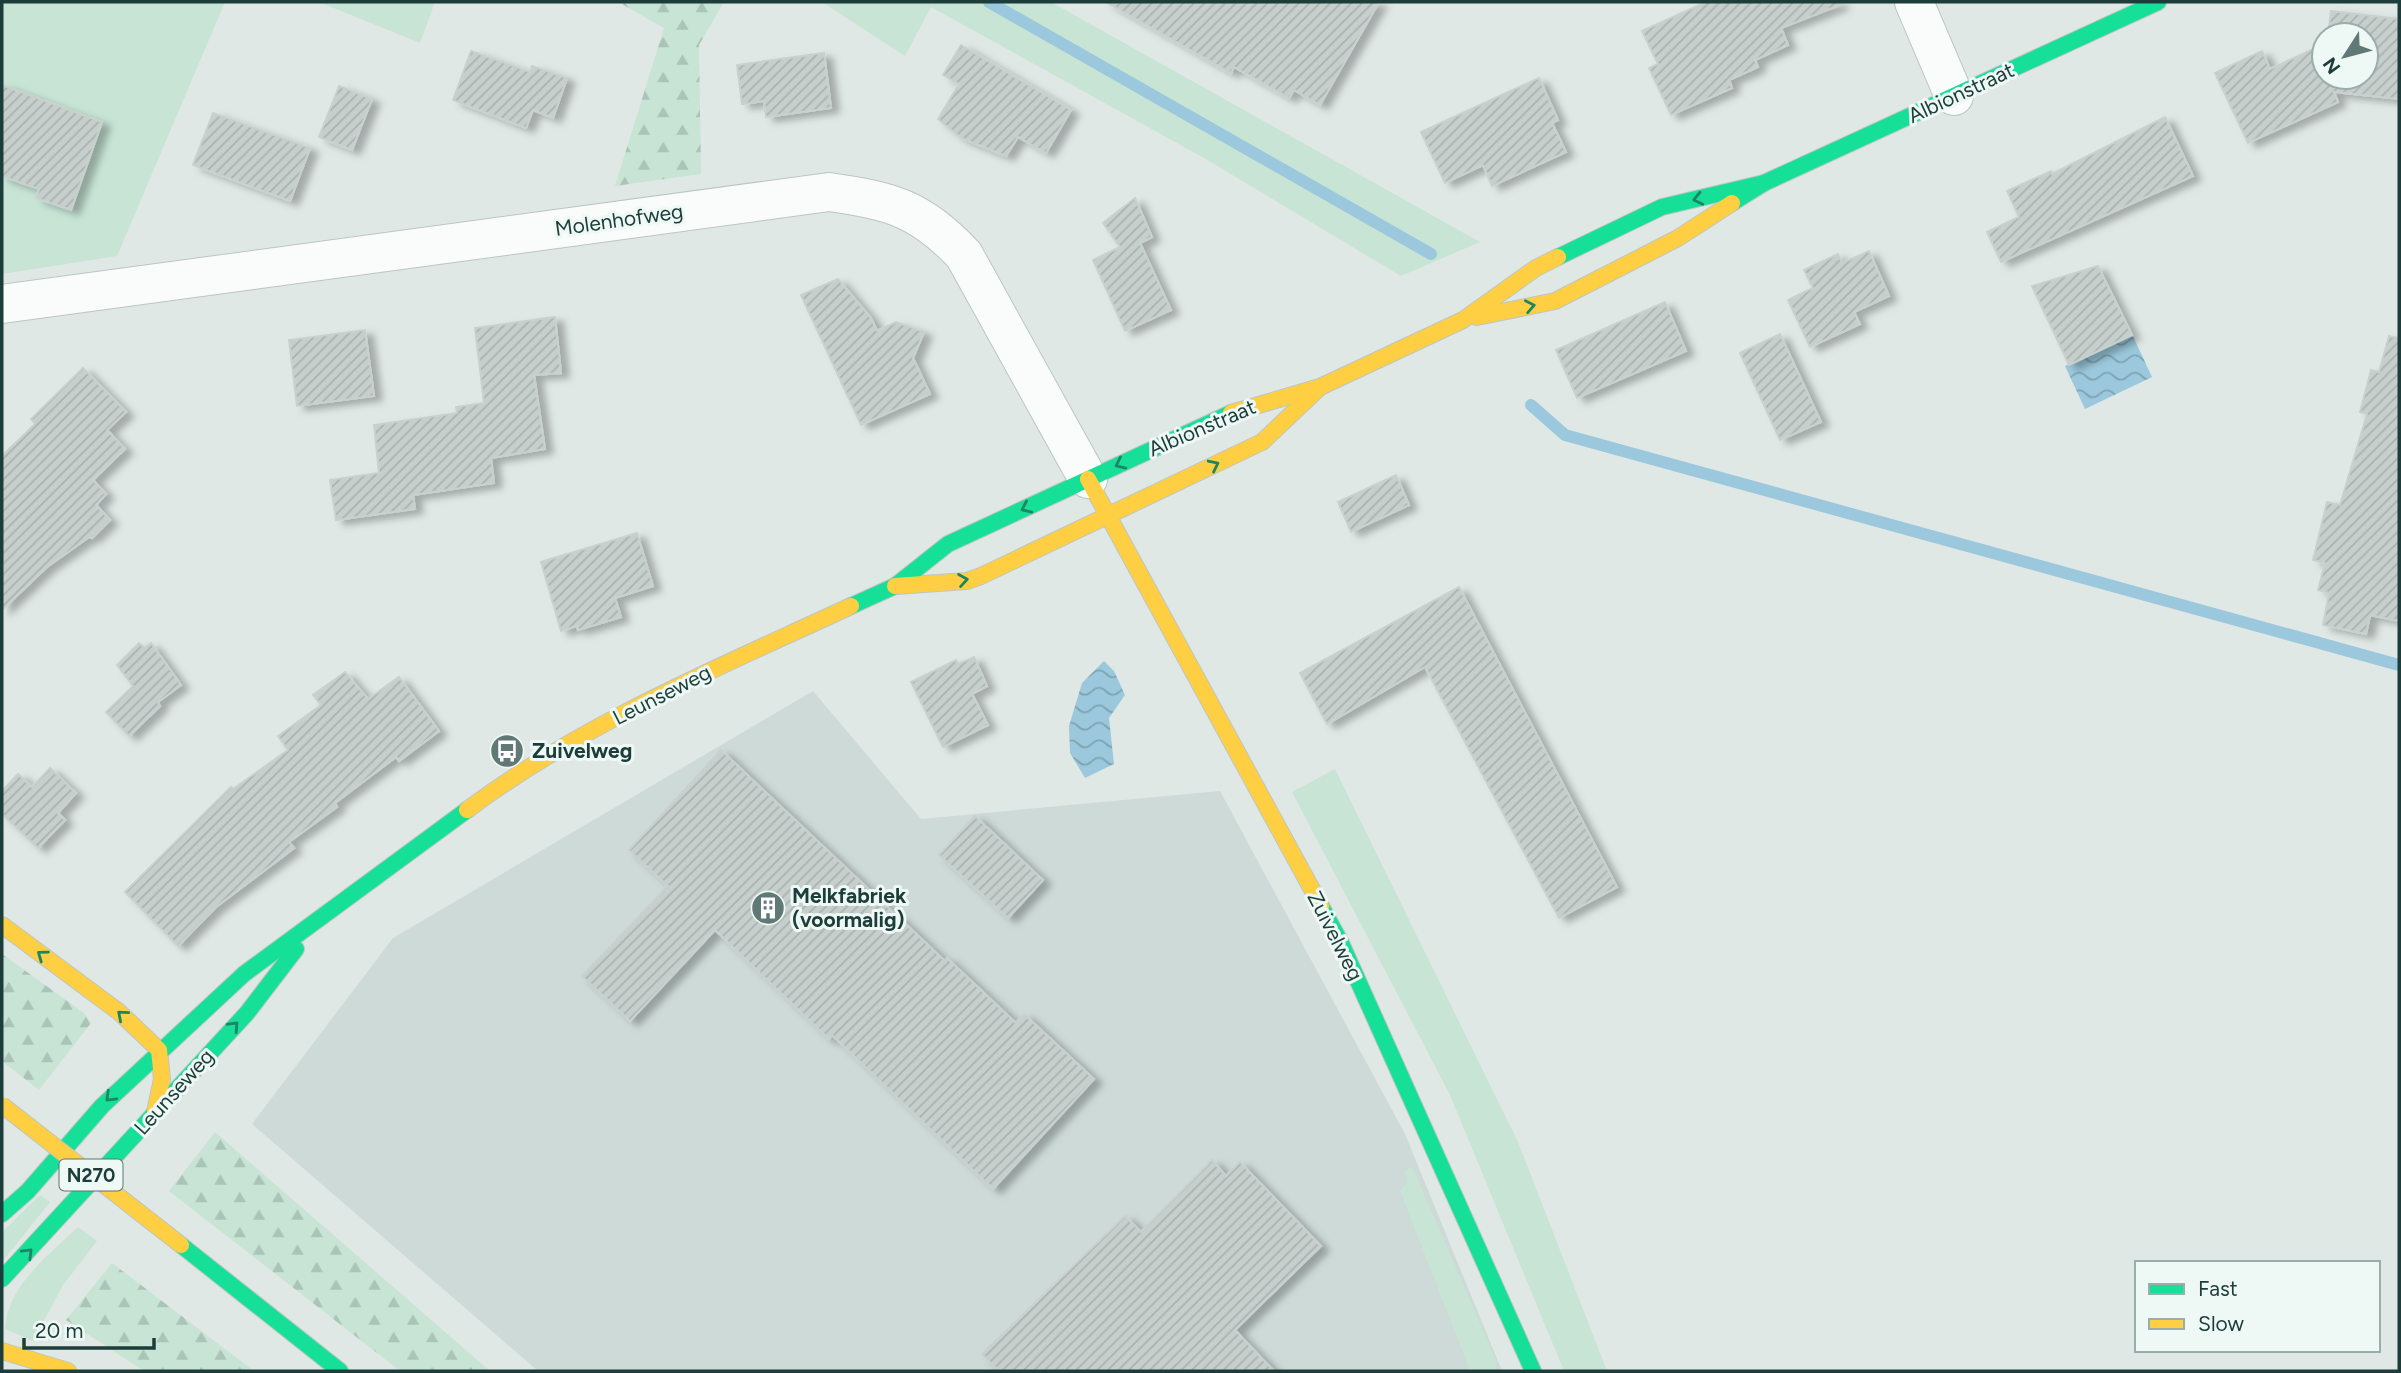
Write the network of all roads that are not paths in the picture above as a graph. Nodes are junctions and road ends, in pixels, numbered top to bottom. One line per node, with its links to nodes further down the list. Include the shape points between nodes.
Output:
1 (1914, 2): 3 (street)
2 (2158, 2): 3 (main road, Albionstraat)
3 (1954, 96): 4 (main road, Albionstraat)
4 (1764, 183): 6 (main road, Albionstraat, one-way to 4, via 1555,301 1678,238); 6 (main road, Albionstraat, one-way to 6, via 1662,207 1536,268)
5 (2, 304): 8 (street, Molenhofweg, via 829,192 869,197 908,209 939,229 964,255)
6 (1463, 320): 7 (main road, Albionstraat)
7 (1320, 387): 8 (main road, Albionstraat, one-way to 8, via 1243,407); 9 (main road, Albionstraat, one-way to 7, via 1262,442)
8 (1088, 479): 9 (main road, Zuivelweg); 10 (main road, Leunseweg, one-way to 10, via 948,544)
9 (1108, 515): 10 (main road, Leunseweg, one-way to 9, via 967,581); 21 (main road, Zuivelweg, via 1341,943)
10 (895, 586): 12 (main road, Leunseweg, via 650,699 499,786)
11 (2, 925): 13 (main road, one-way to 11, via 120,1012)
12 (309, 929): 13 (main road, Leunseweg, via 244,974); 15 (main road, Leunseweg, one-way to 12, via 271,987)
13 (159, 1050): 15 (main road, via 162,1079); 16 (main road, Leunseweg, one-way to 16)
14 (2, 1105): 20 (main road, N270, bridge)
15 (155, 1112): 17 (main road, Leunseweg, one-way to 15, via 54,1228)
16 (2, 1214)
17 (2, 1279)
18 (2, 1351): 19 (main road)
19 (68, 1371)
20 (340, 1371)
21 (1534, 1371)

